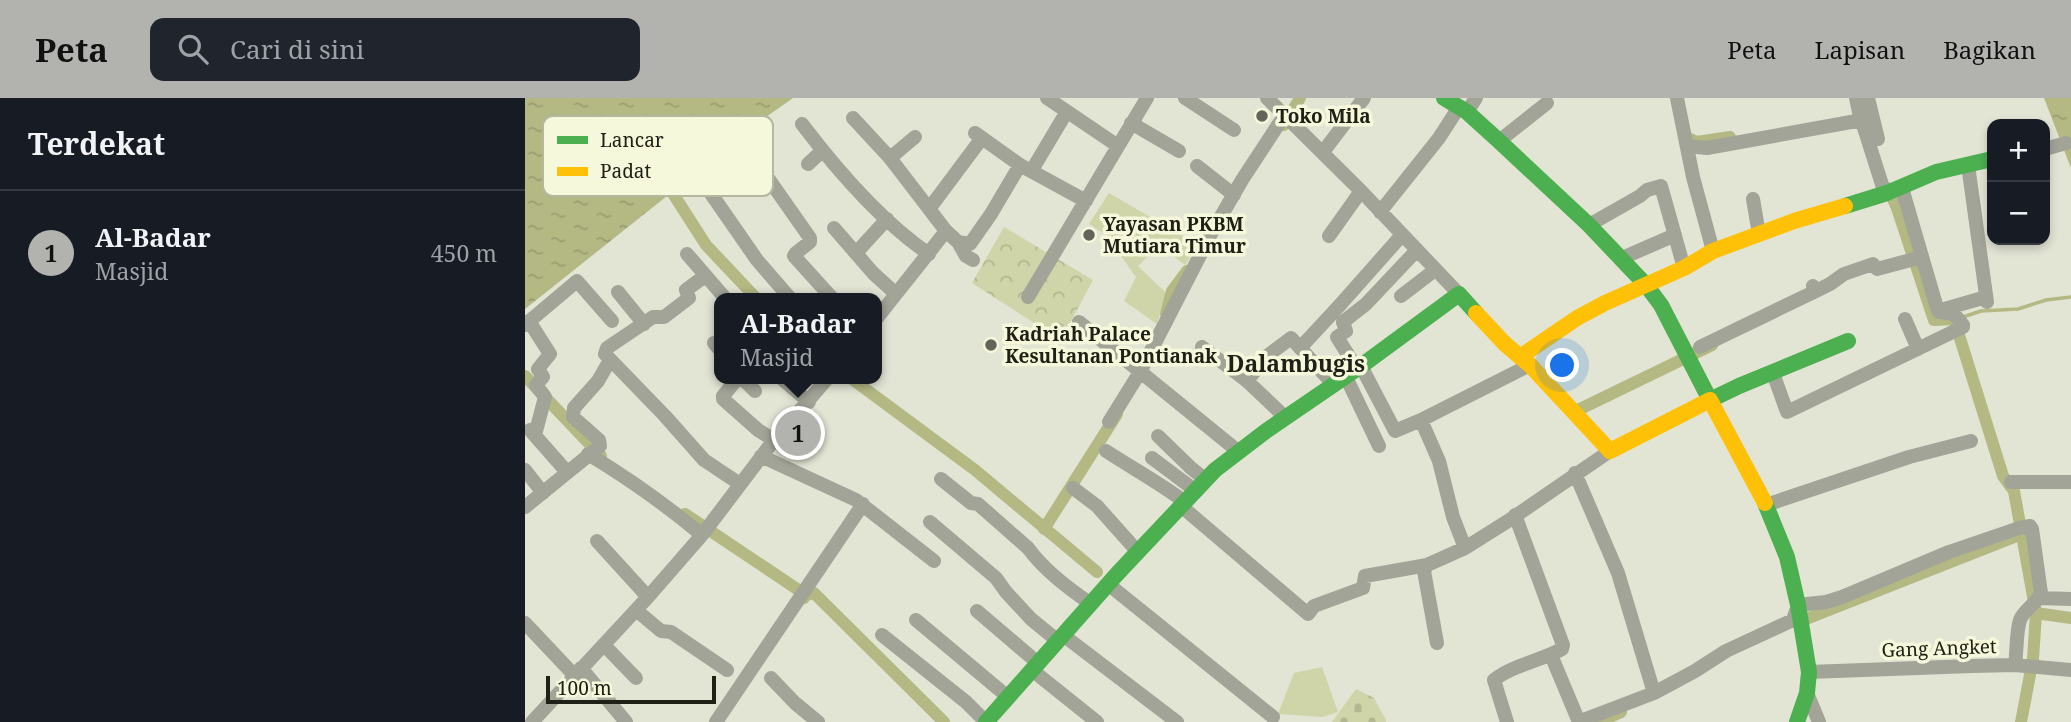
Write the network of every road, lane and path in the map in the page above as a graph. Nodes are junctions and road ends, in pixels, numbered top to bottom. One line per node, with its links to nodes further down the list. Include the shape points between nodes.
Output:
1 (1047, 98): 12 (street)
2 (1147, 98): 15 (street)
3 (1185, 98): 17 (street)
4 (1267, 98): 14 (street)
5 (1444, 98): 10 (street)
6 (1677, 98): 22 (street)
7 (1868, 98): 30 (street)
8 (1356, 102): 26 (street)
9 (1547, 103): 19 (street)
10 (1467, 106): 19 (street); 42 (street)
11 (1860, 112): 22 (street, via 1707,148); 30 (street)
12 (1066, 113): 21 (street); 33 (street)
13 (853, 118): 27 (street)
14 (1289, 120): 26 (street); 37 (street)
15 (1131, 123): 21 (street); 25 (street)
16 (802, 124): 24 (street)
17 (1234, 130)
18 (915, 137): 27 (street)
19 (1499, 141): 44 (street)
20 (2066, 144): 23 (street)
21 (1118, 146): 40 (street)
22 (1686, 146): 53 (street)
23 (2050, 148)
24 (822, 151): 29 (street); 43 (street)
25 (1179, 151)
26 (1323, 152): 35 (street)
27 (890, 158): 41 (street)
28 (1987, 160): 31 (street)
29 (808, 164)
30 (1881, 164): 36 (street)
31 (1968, 165): 36 (street, via 1936,172); 72 (street, via 1987,300)
32 (1197, 166): 37 (street)
33 (1026, 168): 40 (street); 41 (street, via 979,136); 51 (street, via 970,244)
34 (773, 185): 67 (street, via 810,238 794,256)
35 (1361, 191): 42 (street); 50 (street)
36 (1893, 191): 47 (street); 57 (street)
37 (1234, 195): 86 (street)
38 (713, 196): 66 (street)
39 (1753, 199): 47 (street)
40 (1086, 201): 71 (street)
41 (929, 209): 46 (street)
42 (1380, 212): 48 (street)
43 (887, 219): 54 (street); 56 (street, via 903,237)
44 (1589, 225): 49 (street, via 1660,186); 58 (street)
45 (834, 228): 54 (street)
46 (946, 231): 51 (street); 56 (street)
47 (1759, 234): 53 (street)
48 (1402, 235): 52 (street); 81 (street)
49 (1675, 235): 58 (street); 60 (street)
50 (1329, 236)
51 (958, 242): 59 (street)
52 (1417, 250): 61 (street); 88 (street, via 1343,322 1346,330 1337,336)
53 (1713, 251): 60 (street)
54 (856, 253): 68 (street)
55 (687, 254): 62 (street)
56 (929, 254): 68 (street)
57 (1922, 257): 72 (street); 83 (street, via 1877,269 1873,264 1844,274)
58 (1620, 259): 63 (street)
59 (973, 260)
60 (1684, 268): 63 (street)
61 (1435, 270): 69 (street); 70 (street)
62 (705, 276): 65 (street); 78 (street, via 686,290 689,299 664,317 655,316)
63 (1646, 285): 83 (street); 85 (street, via 1577,318)
64 (618, 292): 78 (street)
65 (720, 293)
66 (786, 293)
67 (827, 293)
68 (896, 294): 73 (street)
69 (1459, 294): 85 (street); 88 (street)
70 (1401, 296)
71 (1028, 297)
72 (1934, 311): 82 (street, via 1960,322)
73 (882, 312)
74 (1905, 319): 82 (street)
75 (612, 321): 77 (street, via 577,281)
76 (1079, 321): 86 (street)
77 (527, 323): 100 (street, via 550,354 538,369 543,377 536,385 545,397)
78 (644, 324): 84 (street, via 607,348)
79 (1848, 341): 87 (street)
80 (1202, 346): 89 (street)
81 (1301, 347): 88 (street); 89 (street, via 1289,338)
82 (1918, 349): 87 (street, via 1787,412)
83 (1693, 354): 95 (street)
84 (610, 360): 105 (street, via 572,413 599,440); 117 (street, via 704,460)
85 (1525, 361): 98 (street); 107 (street)
86 (1140, 372): 99 (street); 108 (street)
87 (1773, 373): 95 (street)
88 (1350, 374): 97 (street); 98 (street, via 1394,431); 104 (street)
89 (1247, 382): 97 (street)
90 (733, 384): 102 (street, via 723,399)
91 (748, 384): 94 (street)
92 (788, 384): 96 (street)
93 (823, 384): 96 (street)
94 (755, 391)
95 (1710, 400): 107 (street); 122 (street)
96 (809, 402): 102 (street)
97 (1286, 418): 108 (street)
98 (1421, 420): 128 (street, via 1439,461)
99 (1109, 422)
100 (531, 435): 112 (street)
101 (1158, 436): 120 (street, via 1191,468)
102 (774, 440): 109 (street)
103 (1971, 441): 122 (street)
104 (1379, 446)
105 (592, 451): 112 (street); 126 (street)
106 (1106, 451): 120 (street, via 1163,485)
107 (1610, 451): 113 (street)
108 (1239, 452): 120 (street)
109 (761, 456): 117 (street); 121 (street)
110 (1152, 458): 120 (street)
111 (525, 470): 119 (street)
112 (568, 472): 119 (street)
113 (1575, 473): 124 (street); 155 (street, via 1618,573)
114 (941, 479): 136 (street, via 978,504)
115 (2011, 482): 116 (street)
116 (2071, 482)
117 (740, 484): 126 (street)
118 (1073, 488): 129 (street, via 1097,506)
119 (543, 493): 123 (street)
120 (1192, 495): 129 (street); 131 (street, via 1308,614 1314,606 1363,588 1365,576)
121 (863, 504): 130 (street); 161 (street)
122 (1766, 505): 139 (street, via 1787,557)
123 (525, 507)
124 (1515, 515): 128 (street); 146 (street, via 1563,645)
125 (930, 522): 143 (street, via 996,578 1031,619)
126 (703, 534): 133 (street)
127 (597, 541): 133 (street)
128 (1465, 548): 131 (street)
129 (1138, 552): 132 (street)
130 (934, 561)
131 (1427, 565): 144 (street, via 1424,570)
132 (1108, 584): 136 (street); 158 (street)
133 (648, 597): 137 (street)
134 (2071, 599): 135 (street)
135 (2035, 602): 139 (street, via 2041,593 2030,526 1949,552); 148 (street, via 2020,620)
136 (1090, 604): 143 (street)
137 (636, 610): 145 (street); 149 (street, via 661,631 671,632)
138 (977, 611): 147 (street)
139 (1800, 615): 152 (street); 155 (street, via 1796,611 1793,620)
140 (916, 620): 157 (street)
141 (525, 623): 151 (street)
142 (882, 635): 163 (street)
143 (1060, 638): 147 (street); 165 (street)
144 (1437, 643)
145 (604, 645): 151 (street); 153 (street)
146 (1551, 655): 166 (street, via 1494,680); 167 (street)
147 (1035, 666): 157 (street); 164 (street)
148 (2025, 667): 150 (street, Gang Angket); 152 (street, Gang Angket)
149 (727, 670)
150 (2071, 670)
151 (578, 672): 159 (street); 160 (street)
152 (1809, 673): 156 (street)
153 (636, 678)
154 (771, 678): 162 (street)
155 (1654, 693): 167 (street)
156 (1807, 693): 168 (street); 169 (street)
157 (1008, 697): 163 (street)
158 (1273, 718)
159 (532, 722)
160 (626, 722)
161 (721, 722)
162 (818, 722)
163 (986, 722)
164 (1097, 722)
165 (1177, 722)
166 (1507, 722)
167 (1579, 722)
168 (1797, 722)
169 (1819, 722)

